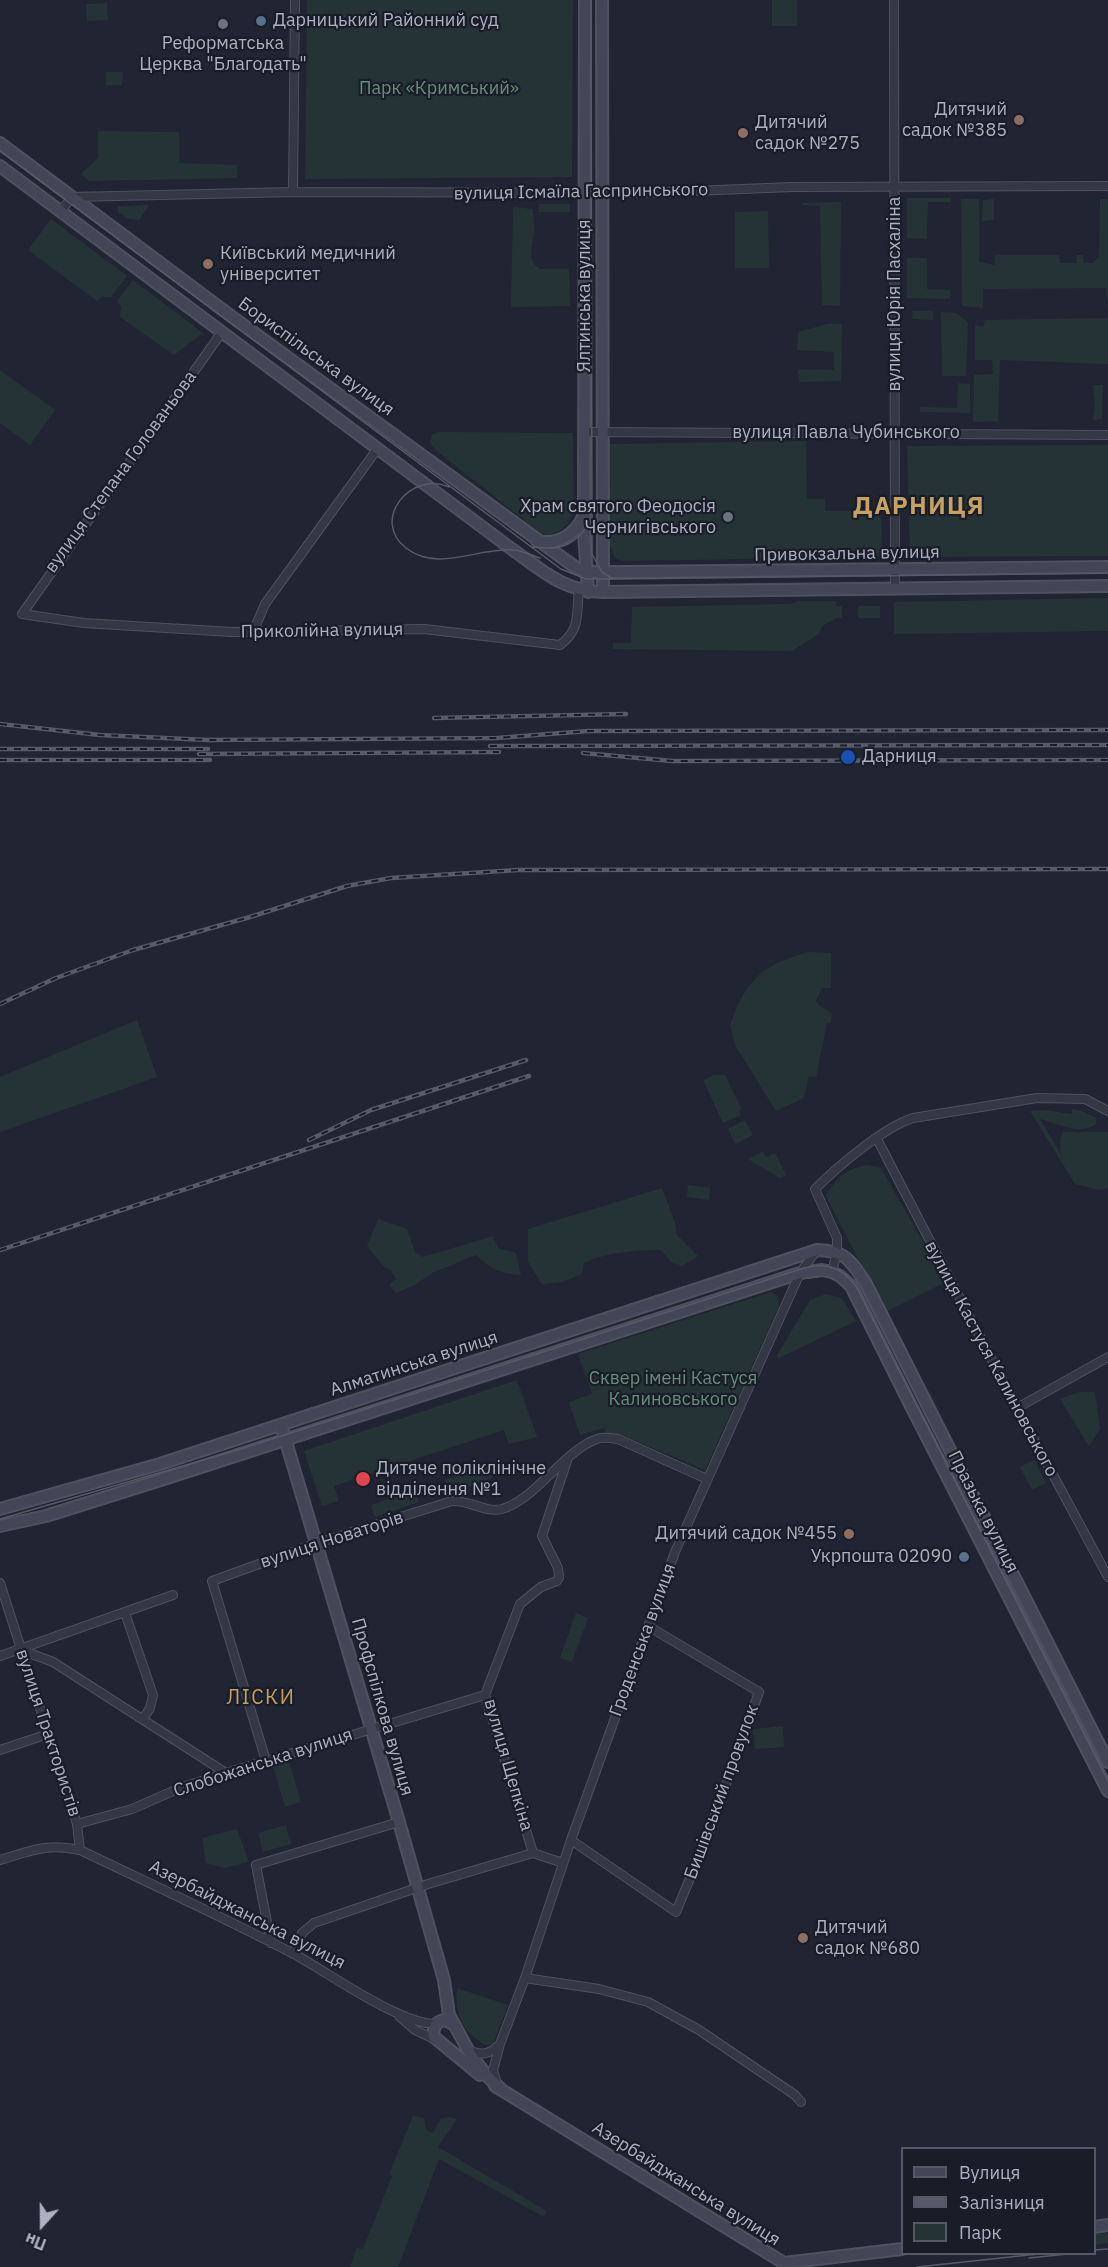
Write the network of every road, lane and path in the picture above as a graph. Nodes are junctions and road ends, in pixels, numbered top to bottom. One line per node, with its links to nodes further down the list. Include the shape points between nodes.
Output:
1 (295, 0): 9 (street)
2 (585, 0): 10 (street, Ялтинська вулиця)
3 (602, 0): 11 (street, Ялтинська вулиця)
4 (894, 0): 7 (street, вулиця Юрія Пасхаліна)
5 (0, 143): 12 (street, Бориспільська вулиця)
6 (0, 166): 13 (street, Бориспільська вулиця)
7 (895, 186): 8 (street, вулиця Ісмаїла Гаспринського); 11 (street, вулиця Ісмаїла Гаспринського); 17 (street, вулиця Юрія Пасхаліна)
8 (1108, 186)
9 (293, 192): 10 (street, вулиця Ісмаїла Гаспринського); 12 (street, вулиця Ісмаїла Гаспринського)
10 (585, 193): 11 (street, вулиця Ісмаїла Гаспринського); 15 (street, Ялтинська вулиця)
11 (603, 193): 16 (street, Ялтинська вулиця)
12 (72, 197): 13 (street); 21 (street, Бориспільська вулиця)
13 (61, 211): 14 (street, Бориспільська вулиця)
14 (222, 332): 19 (street, Бориспільська вулиця); 32 (street, вулиця Степана Голованьова)
15 (584, 432): 16 (street, вулиця Павла Чубинського); 20 (street, Ялтинська вулиця)
16 (602, 432): 17 (street, вулиця Павла Чубинського); 22 (street, Ялтинська вулиця)
17 (895, 434): 18 (street, вулиця Павла Чубинського); 24 (street, вулиця Юрія Пасхаліна)
18 (1108, 435)
19 (378, 448): 30 (street, Бориспільська вулиця, via 513,550 562,584); 33 (street, via 265,604)
20 (585, 512): 21 (street, via 566,537 554,542); 25 (street, Ялтинська вулиця)
21 (537, 541): 25 (street, Бориспільська вулиця)
22 (601, 554): 26 (street, Ялтинська вулиця); 27 (street, via 615,567)
23 (1108, 567): 24 (street, Привокзальна вулиця)
24 (895, 570): 27 (street, Привокзальна вулиця); 29 (street, вулиця Юрія Пасхаліна)
25 (587, 572): 26 (street, Привокзальна вулиця); 30 (street, Ялтинська вулиця)
26 (602, 572): 27 (street, Привокзальна вулиця); 31 (street, Ялтинська вулиця)
27 (629, 572)
28 (1108, 586): 29 (street, Привокзальна вулиця)
29 (895, 588): 31 (street, Привокзальна вулиця)
30 (583, 591): 31 (street, Привокзальна вулиця); 33 (street, Приколійна вулиця, via 575,629 560,645 423,629)
31 (603, 592)
32 (22, 614): 33 (street, Приколійна вулиця, via 84,623)
33 (253, 632)
34 (1108, 1111): 35 (street, via 1085,1099 1036,1098 913,1118)
35 (877, 1139): 37 (street, via 815,1189 837,1238); 41 (street, вулиця Кастуся Калиновського)
36 (817, 1250): 37 (street, Алматинська вулиця); 39 (street, Гроденська вулиця); 42 (street, Алматинська вулиця)
37 (837, 1252): 38 (street); 62 (street, Празька вулиця, via 851,1260 865,1282)
38 (832, 1272): 39 (street, Алматинська вулиця); 64 (street, Празька вулиця, via 846,1280 860,1301)
39 (800, 1273): 43 (street, Алматинська вулиця); 45 (street, Гроденська вулиця)
40 (1108, 1357): 41 (street)
41 (1017, 1408): 49 (street, вулиця Кастуся Калиновського)
42 (281, 1425): 43 (street, Профспілкова вулиця); 46 (street, Алматинська вулиця)
43 (286, 1440): 47 (street, Алматинська вулиця, via 46,1516); 48 (street, Профспілкова вулиця)
44 (567, 1460): 45 (street, вулиця Новаторів, via 602,1437 618,1439); 48 (street, вулиця Новаторів, via 519,1500 502,1509 452,1501); 56 (street, вулиця Щепкіна, via 542,1536 559,1577 520,1604)
45 (707, 1479): 53 (street, Гроденська вулиця)
46 (0, 1509)
47 (0, 1526)
48 (317, 1543): 58 (street, Профспілкова вулиця); 61 (street, вулиця Новаторів, via 212,1581)
49 (1108, 1577)
50 (0, 1583): 54 (street, вулиця Трактористів)
51 (173, 1595): 52 (street)
52 (125, 1613): 54 (street); 57 (street, via 153,1695)
53 (648, 1626): 67 (street, Гроденська вулиця); 67 (street, Бишівський провулок, via 759,1692 676,1912)
54 (21, 1650): 55 (street); 57 (street, via 53,1662); 59 (street, вулиця Трактористів)
55 (0, 1656)
56 (485, 1695): 58 (street, Слобожанська вулиця); 69 (street, вулиця Щепкіна)
57 (143, 1719): 63 (street)
58 (371, 1728): 61 (street, Слобожанська вулиця); 65 (street, Профспілкова вулиця)
59 (48, 1734): 60 (street); 66 (street, вулиця Трактористів)
60 (0, 1750)
61 (266, 1761): 63 (street, Слобожанська вулиця)
62 (1108, 1762)
63 (226, 1773): 66 (street, Слобожанська вулиця, via 132,1809)
64 (1108, 1791)
65 (399, 1822): 72 (street, Профспілкова вулиця); 73 (street, via 256,1865)
66 (77, 1824): 68 (street, вулиця Трактористів)
67 (571, 1840): 71 (street, Гроденська вулиця)
68 (80, 1850): 70 (street, via 44,1846); 73 (street, Азербайджанська вулиця)
69 (533, 1853): 71 (street); 72 (street)
70 (0, 1860)
71 (563, 1863): 75 (street, Гроденська вулиця)
72 (417, 1887): 74 (street, via 314,1923 302,1933); 76 (street, Профспілкова вулиця)
73 (271, 1942): 74 (street, Азербайджанська вулиця)
74 (293, 1954): 77 (street, Азербайджанська вулиця)
75 (525, 1978): 81 (street, Гроденська вулиця); 84 (street, via 598,1989 648,2002 699,2030)
76 (446, 1999): 78 (street, Профспілкова вулиця); 79 (street, Профспілкова вулиця)
77 (398, 2014): 78 (street, Азербайджанська вулиця); 80 (street, Азербайджанська вулиця, via 415,2030)
78 (437, 2023): 79 (street, via 445,2020); 80 (street, via 433,2033)
79 (454, 2026): 80 (street, via 453,2040); 82 (street, Азербайджанська вулиця)
80 (438, 2042): 83 (street, Азербайджанська вулиця)
81 (501, 2044): 82 (street, via 484,2054); 83 (street, Гроденська вулиця, via 493,2073)
82 (467, 2049): 83 (street, Азербайджанська вулиця)
83 (500, 2088): 86 (street, Азербайджанська вулиця)
84 (801, 2102)
85 (901, 2249): 86 (street, Азербайджанська вулиця)
86 (784, 2265)

